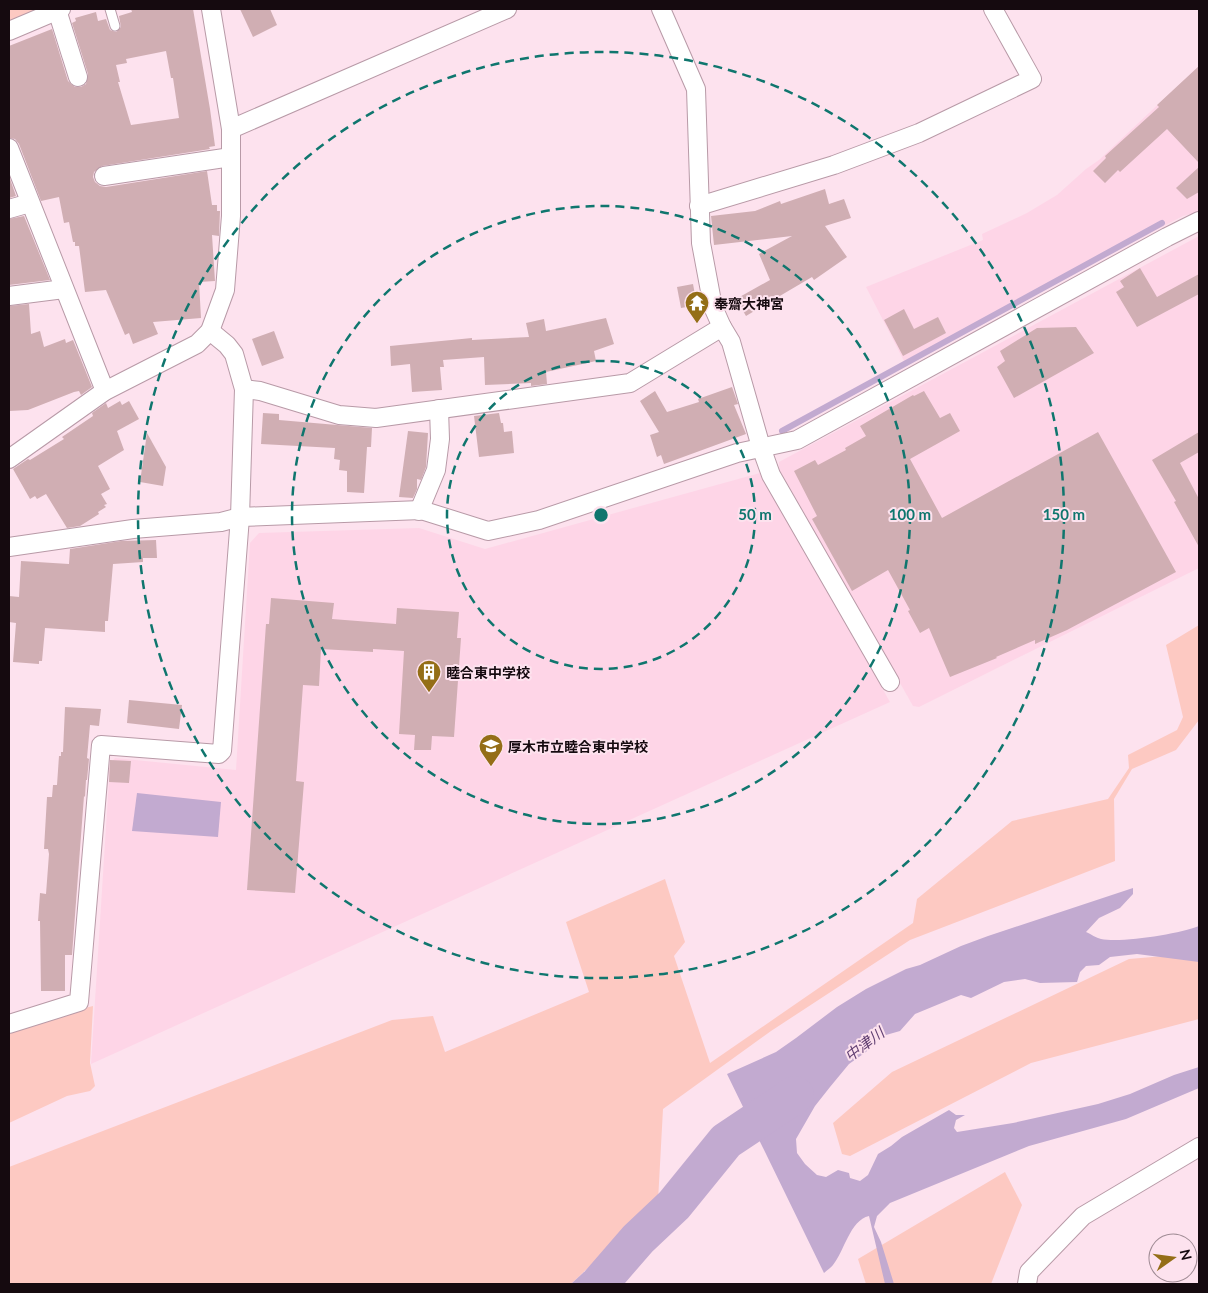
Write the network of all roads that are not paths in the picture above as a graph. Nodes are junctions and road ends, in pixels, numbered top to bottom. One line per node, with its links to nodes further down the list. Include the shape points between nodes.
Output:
1 (110, 9): 7 (lane)
2 (211, 9): 10 (street)
3 (507, 9): 10 (street)
4 (661, 9): 15 (street, via 696,89)
5 (993, 9): 15 (street, via 1032,80 918,133 834,165)
6 (59, 10): 8 (street); 9 (street)
7 (115, 26)
8 (9, 31)
9 (78, 77)
10 (231, 129): 12 (street)
11 (9, 148): 14 (street)
12 (231, 157): 13 (street); 21 (street, via 231,216 225,290)
13 (104, 176)
14 (30, 203): 16 (street); 18 (street)
15 (700, 206): 20 (street, via 701,243 713,306)
16 (9, 209)
17 (1199, 221): 25 (street, via 797,440)
18 (64, 289): 19 (street); 23 (street)
19 (9, 296)
20 (722, 327): 24 (street, via 630,383); 25 (street, via 731,342)
21 (210, 331): 22 (street, via 234,354); 23 (street, via 196,344)
22 (244, 389): 24 (street, via 339,415 376,418); 28 (street)
23 (105, 391): 26 (street)
24 (439, 409): 27 (street, via 436,470)
25 (761, 447): 27 (street, via 736,452 539,520 488,531); 30 (street, via 771,475)
26 (9, 459)
27 (419, 511): 28 (street)
28 (240, 517): 29 (street, via 222,522 133,529); 31 (street, via 222,751 219,754 101,745 79,1002)
29 (9, 547)
30 (890, 682)
31 (9, 1024)
32 (1199, 1147): 33 (street, via 1083,1216 1029,1272)
33 (1027, 1284)

